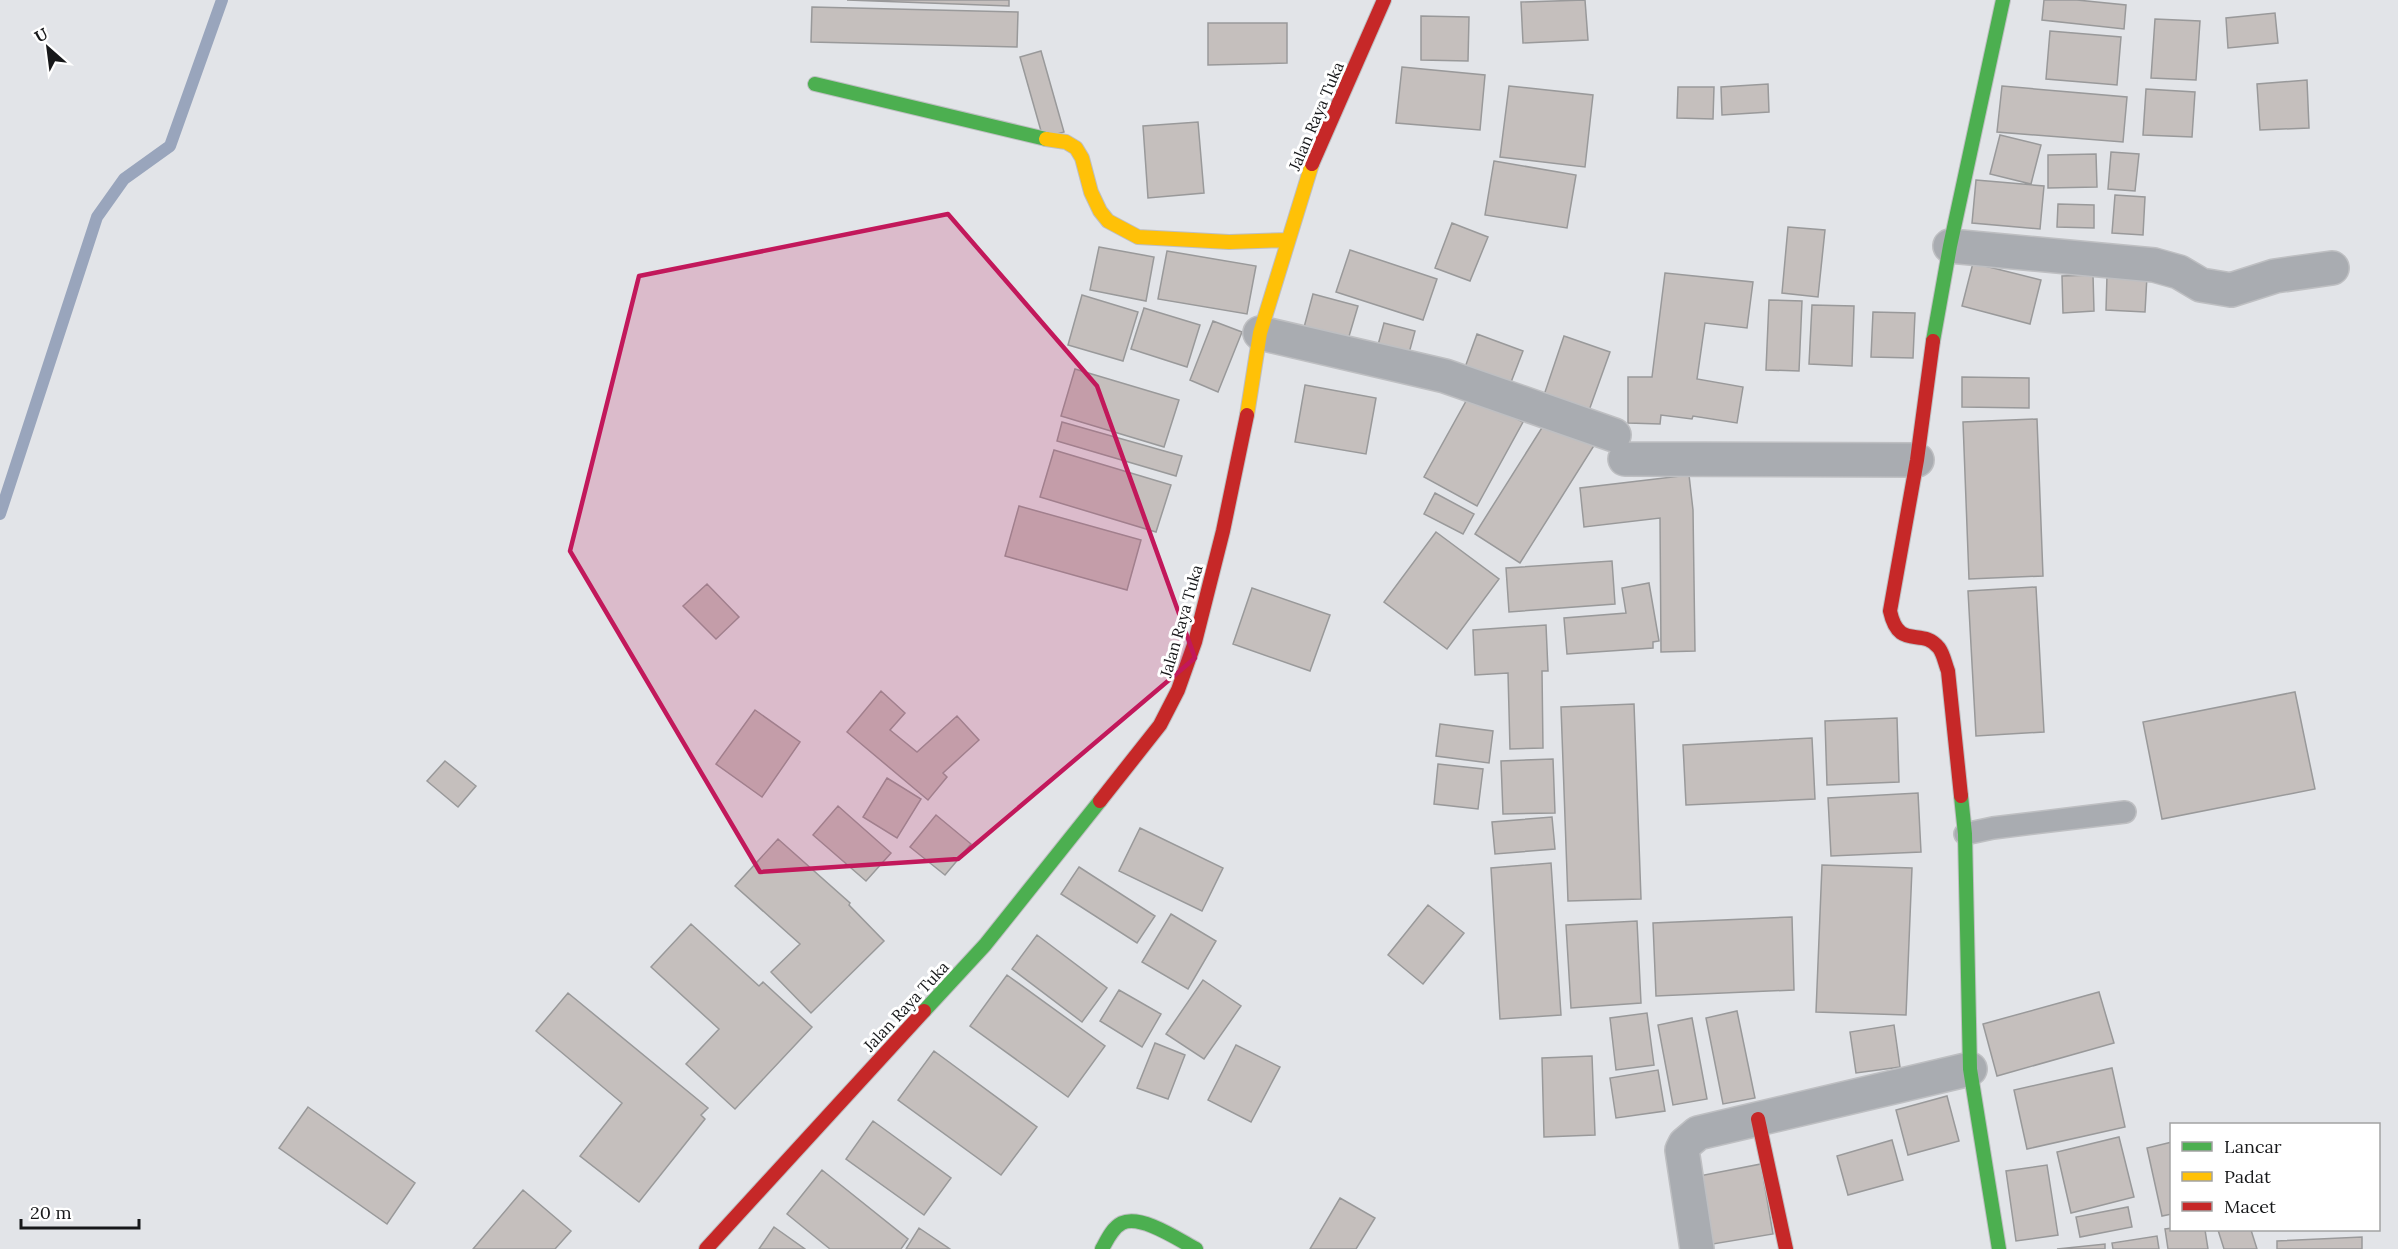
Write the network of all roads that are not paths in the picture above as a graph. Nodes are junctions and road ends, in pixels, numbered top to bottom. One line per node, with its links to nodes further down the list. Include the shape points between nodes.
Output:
1 (1384, 0): 4 (street, Jalan Raya Tuka, via 1313,159)
2 (2003, 0): 5 (street)
3 (815, 84): 4 (street, via 1066,142 1082,158 1091,192 1107,221 1138,237 1229,242)
4 (1288, 240): 7 (street, Jalan Raya Tuka)
5 (1950, 246): 6 (street, via 2154,265 2179,272 2201,285 2230,290 2275,276); 8 (street)
6 (2332, 268)
7 (1260, 333): 8 (street, via 1445,376 1620,447); 13 (street, Jalan Raya Tuka, via 1223,531 1195,642 1160,725 985,945)
8 (1917, 460): 10 (street, via 1891,623 1905,637 1933,643 1944,657)
9 (2125, 812): 10 (lane)
10 (1965, 834): 11 (street)
11 (1970, 1069): 12 (street); 18 (street)
12 (1758, 1119): 16 (street, via 1698,1133 1682,1150); 17 (street)
13 (706, 1249)
14 (1102, 1249): 15 (street, via 1113,1231 1128,1221 1144,1223)
15 (1196, 1249)
16 (1696, 1249)
17 (1786, 1249)
18 (1999, 1249)

